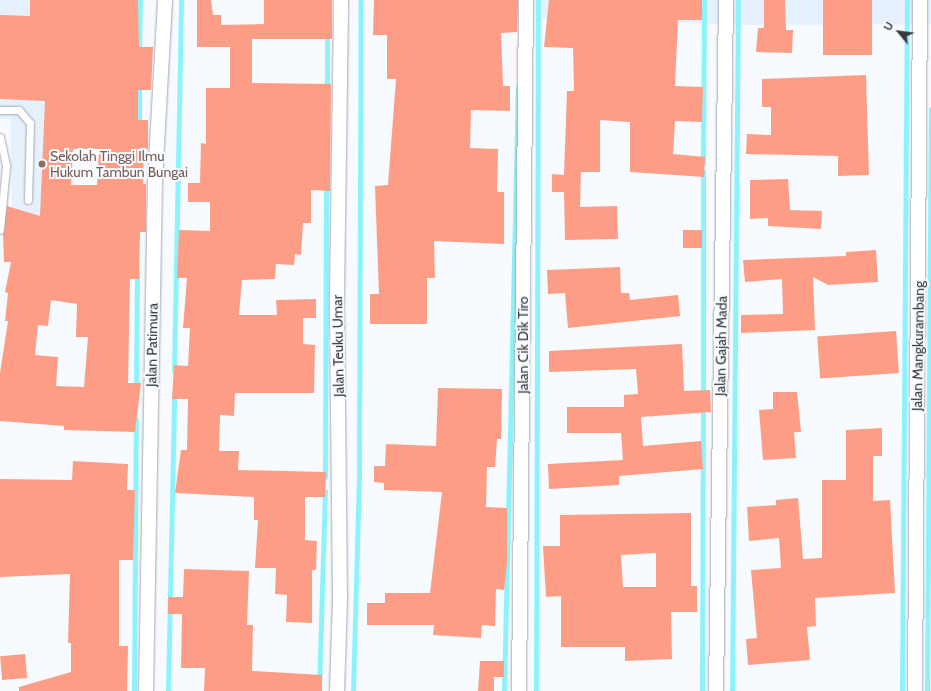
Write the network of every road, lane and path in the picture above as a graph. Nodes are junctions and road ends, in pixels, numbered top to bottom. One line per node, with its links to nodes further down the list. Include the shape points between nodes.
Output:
1 (165, 0): 10 (street, Jalan Patimura, via 155,180)
2 (341, 0): 11 (street, Jalan Teuku Umar, via 337,293 340,599)
3 (526, 0): 12 (street, Jalan Cik Dik Tiro)
4 (726, 0): 13 (street, Jalan Gajah Mada)
5 (920, 0): 14 (street, Jalan Mangkurambang)
6 (0, 110): 8 (lane, via 18,110 30,123)
7 (0, 137): 9 (lane, via 6,166)
8 (28, 200)
9 (0, 230)
10 (146, 691)
11 (336, 691)
12 (519, 691)
13 (716, 691)
14 (915, 691)

